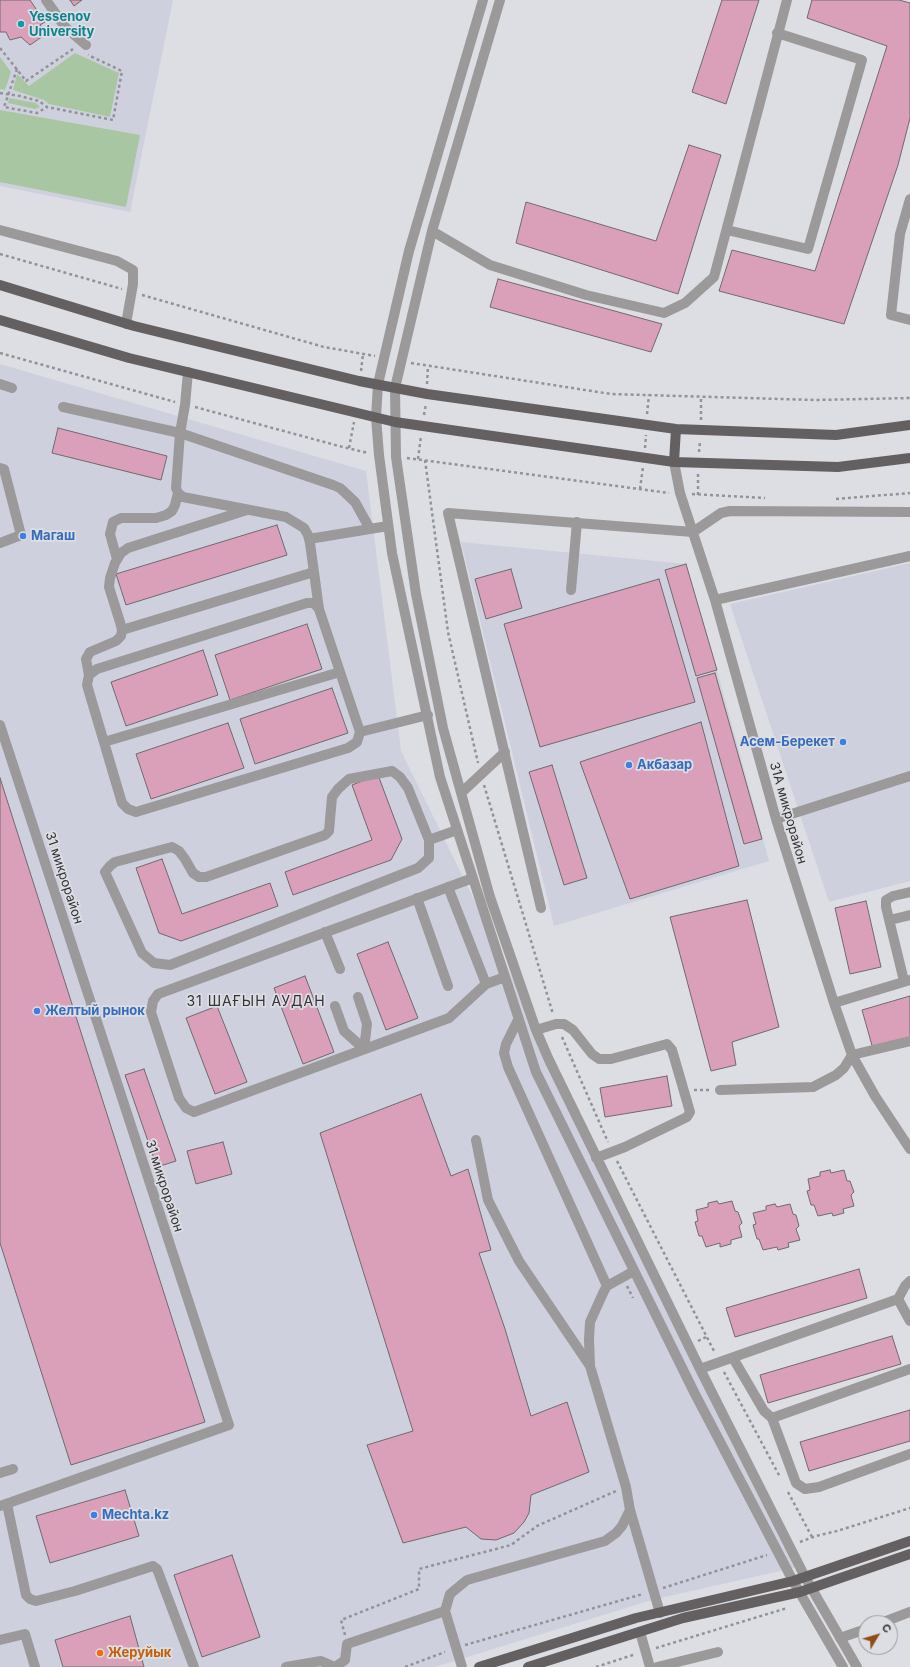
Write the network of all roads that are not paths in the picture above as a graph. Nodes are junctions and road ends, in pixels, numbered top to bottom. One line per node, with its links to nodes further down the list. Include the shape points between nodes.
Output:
1 (46, 0): 6 (street)
2 (483, 0): 17 (street, via 409,251)
3 (500, 0): 10 (street)
4 (787, 0): 5 (street)
5 (777, 33): 9 (street); 9 (street, via 862,60 808,249)
6 (85, 49)
7 (910, 199): 13 (street, via 900,234 892,315)
8 (0, 230): 14 (street, via 126,265 132,270 133,284)
9 (727, 230): 10 (street, via 714,277 685,303 664,313 586,295 490,265)
10 (432, 231): 19 (street)
11 (0, 285): 14 (main road)
12 (0, 320): 15 (main road, via 129,358)
13 (910, 320)
14 (126, 324): 17 (main road)
15 (188, 372): 21 (main road); 25 (street)
16 (0, 384): 18 (street)
17 (378, 384): 19 (main road); 21 (street)
18 (12, 388)
19 (394, 388): 22 (street); 24 (main road)
20 (63, 406): 25 (street)
21 (376, 418): 22 (main road); 33 (street)
22 (395, 422): 27 (main road); 53 (street, via 396,457 416,594 444,728)
23 (910, 425): 24 (main road, via 836,435)
24 (676, 429): 27 (main road)
25 (180, 433): 29 (street, via 176,488); 34 (street, via 340,488 355,502)
26 (910, 458): 27 (main road, via 838,467)
27 (674, 462): 35 (street, 31А микрорайон, via 680,493)
28 (0, 468): 37 (street, via 4,469 21,534)
29 (178, 493): 30 (street); 39 (street, via 172,511 166,515 156,518 121,518 113,522 110,534)
30 (248, 510): 36 (street, via 286,517 304,528); 39 (street, via 128,548)
31 (910, 512): 35 (street, via 730,511 720,513)
32 (577, 522): 35 (street); 41 (street); 51 (street, via 448,513)
33 (388, 526): 34 (street); 47 (street)
34 (370, 529): 36 (street)
35 (693, 532): 42 (street, 31А микрорайон)
36 (309, 539): 40 (street)
37 (0, 542)
38 (910, 556): 42 (street)
39 (117, 559): 44 (street, via 109,587)
40 (314, 572): 43 (street); 44 (street)
41 (571, 590)
42 (715, 600): 54 (street, 31А микрорайон)
43 (319, 609): 45 (street); 46 (street, via 314,603 307,603 97,669)
44 (122, 630): 46 (street, via 116,641 90,652 86,659)
45 (340, 672): 49 (street); 50 (street)
46 (89, 675): 50 (street, via 87,685)
47 (428, 715): 49 (street); 55 (street, via 440,776)
48 (0, 725): 95 (street, 31 микрорайон, via 229,1425)
49 (360, 732): 50 (street, via 357,742 348,748 136,812 122,803)
50 (104, 742)
51 (505, 752): 53 (street); 61 (street)
52 (910, 776): 54 (street)
53 (461, 793): 74 (street, via 490,897)
54 (776, 820): 71 (street, 31А микрорайон)
55 (457, 830): 56 (street); 57 (street)
56 (429, 840): 56 (street, via 429,858 418,868 170,965 154,963 142,953 105,872 115,862 172,848 178,850 186,859 194,873 199,877 206,877 325,835 329,831 332,797 338,789 349,780 392,771 408,788)
57 (473, 878): 58 (street); 66 (street)
58 (448, 887): 60 (street); 68 (street)
59 (910, 892): 63 (street, via 886,900)
60 (417, 898): 64 (street); 69 (street)
61 (541, 908)
62 (910, 915): 63 (street)
63 (890, 920): 67 (street)
64 (326, 932): 65 (street); 76 (street, via 158,994 153,1001 153,1019 179,1098 186,1108 194,1112)
65 (340, 969)
66 (505, 977): 68 (street); 73 (street)
67 (907, 981): 71 (street)
68 (486, 984): 76 (street, via 449,1018)
69 (448, 986)
70 (358, 997): 76 (street, via 367,1024)
71 (834, 1003): 77 (street, 31А микрорайон)
72 (335, 1006): 76 (street, via 344,1031)
73 (518, 1020): 82 (street, via 536,1072); 84 (street, via 504,1053 508,1067)
74 (536, 1030): 81 (street); 81 (street, via 564,1024 573,1030 599,1059 611,1059 667,1044 672,1050 690,1112 687,1117)
75 (910, 1041): 77 (street)
76 (364, 1049)
77 (852, 1055): 78 (street, via 836,1075 813,1087); 80 (street, 31А микрорайон)
78 (720, 1090)
79 (476, 1140): 88 (street, via 488,1200 519,1261)
80 (910, 1149)
81 (596, 1158): 89 (street)
82 (634, 1271): 84 (street); 100 (street)
83 (910, 1281): 85 (street)
84 (607, 1286): 88 (street, via 590,1322)
85 (898, 1299): 86 (street); 87 (street)
86 (910, 1321)
87 (733, 1358): 89 (street); 91 (street, via 764,1411)
88 (590, 1366): 96 (street, via 626,1487)
89 (700, 1369): 99 (street)
90 (910, 1369): 91 (street)
91 (772, 1418): 92 (street, via 796,1483 805,1489 819,1487)
92 (910, 1454)
93 (13, 1469): 94 (street)
94 (0, 1473)
95 (3, 1505): 113 (street, via 26,1595 30,1599 36,1601 76,1592 153,1566 157,1569)
96 (630, 1510): 103 (street, via 622,1526 605,1541 466,1580 450,1594); 105 (street)
97 (910, 1541): 99 (main road)
98 (910, 1554): 101 (main road)
99 (805, 1577): 100 (main road); 101 (street)
100 (793, 1581): 102 (street); 105 (main road)
101 (812, 1588): 102 (main road); 109 (street)
102 (800, 1592): 107 (main road, via 683,1618); 121 (street)
103 (444, 1611): 115 (street, via 348,1644 345,1660); 116 (street)
104 (910, 1612): 106 (street)
105 (660, 1613): 117 (main road, via 636,1618)
106 (898, 1617)
107 (640, 1632): 118 (main road); 119 (street)
108 (858, 1632): 109 (street)
109 (840, 1638): 122 (street)
110 (0, 1640): 112 (street, via 25,1634)
111 (718, 1652): 120 (street)
112 (35, 1667)
113 (194, 1667)
114 (286, 1667): 115 (street, via 321,1661)
115 (335, 1667)
116 (462, 1667)
117 (479, 1667)
118 (528, 1667)
119 (650, 1667)
120 (657, 1667)
121 (843, 1667)
122 (857, 1667)

